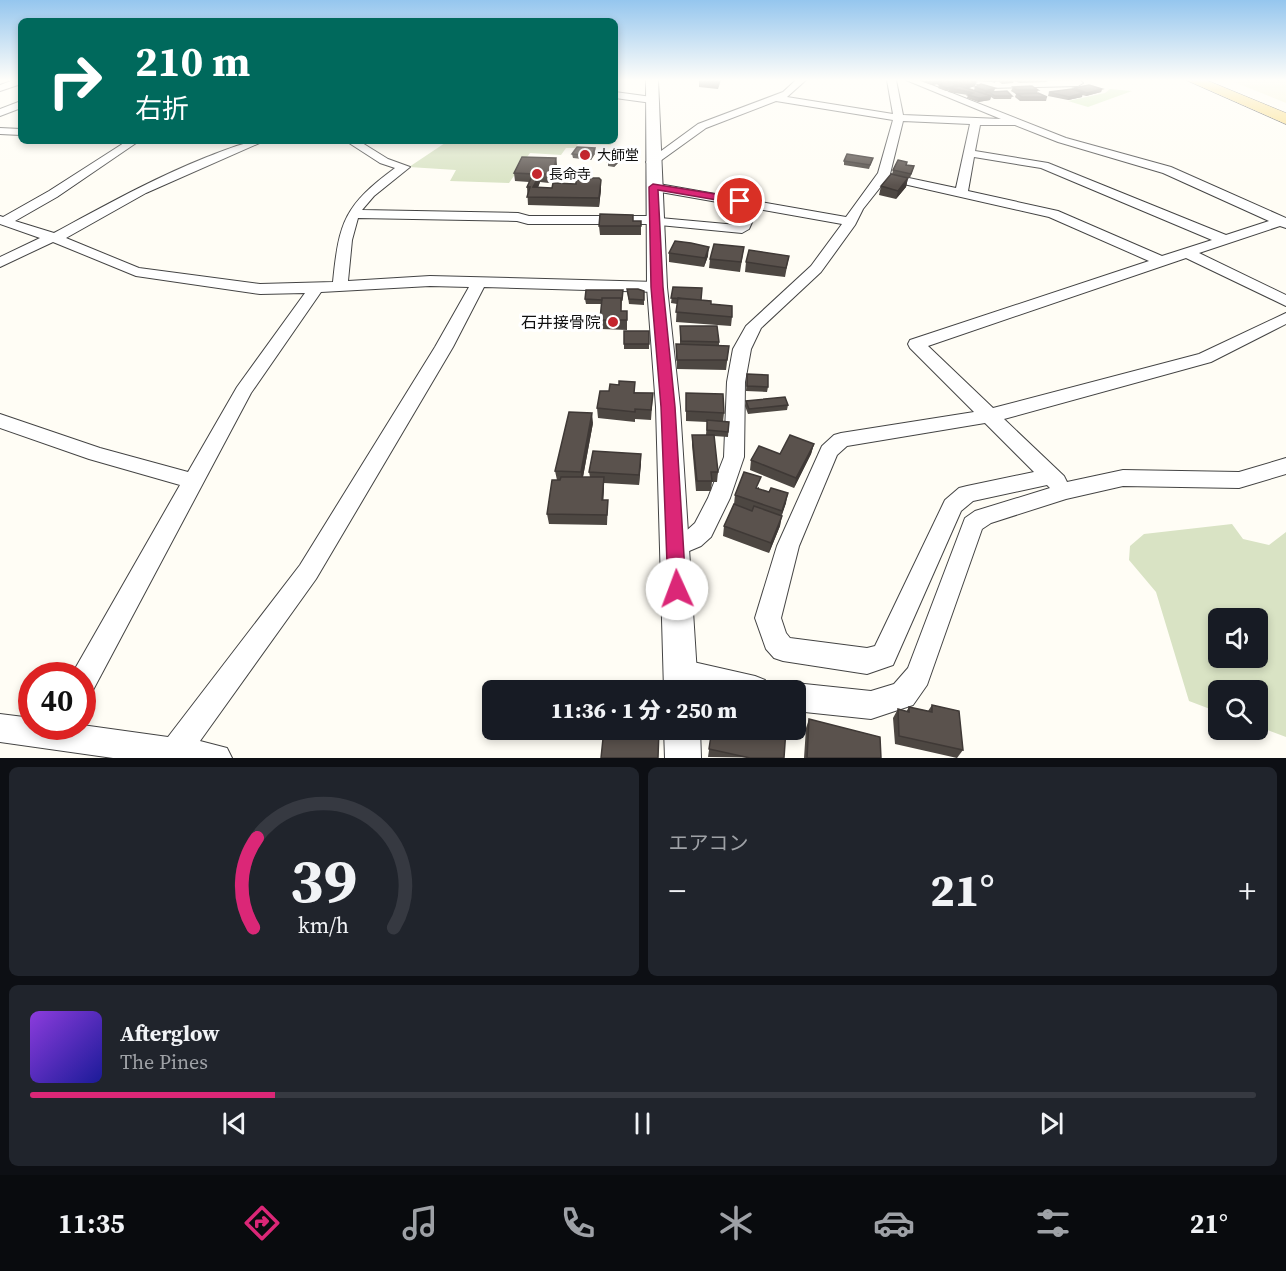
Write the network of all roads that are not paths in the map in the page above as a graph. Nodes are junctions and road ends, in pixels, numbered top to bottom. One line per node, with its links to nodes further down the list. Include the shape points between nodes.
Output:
1 (652, 115): 14 (street)
2 (730, 115): 14 (street, via 702,126)
3 (884, 115): 5 (street)
4 (1003, 115): 7 (street)
5 (900, 118): 6 (street); 15 (street)
6 (975, 123): 7 (street); 13 (street)
7 (1023, 123): 23 (street, via 1062,140 1167,171)
8 (0, 131): 9 (street)
9 (18, 132)
10 (129, 144): 20 (street, via 53,194)
11 (252, 144): 24 (street, via 151,186)
12 (356, 144): 19 (street, via 384,161 404,167 374,189)
13 (969, 153): 17 (street); 25 (street, via 1044,165)
14 (652, 162): 16 (street)
15 (882, 176): 17 (street); 22 (street)
16 (653, 187): 18 (street); 21 (street)
17 (961, 193): 27 (street, via 1053,214)
18 (754, 204): 21 (street, via 742,228); 22 (street)
19 (353, 214): 21 (street); 30 (street)
20 (2, 220): 24 (street)
21 (654, 221): 31 (street)
22 (848, 221): 40 (street, via 816,269 754,326 742,349 736,382 734,457 703,530 693,540)
23 (1284, 223): 25 (street)
24 (53, 237): 28 (street); 32 (street, via 136,272 260,289)
25 (1225, 240): 26 (street)
26 (1187, 253): 27 (street); 33 (street)
27 (1161, 261): 35 (street, via 916,344)
28 (0, 263)
29 (479, 282): 30 (street); 31 (street); 48 (street, via 308,572)
30 (340, 287): 32 (street)
31 (657, 287): 40 (street)
32 (316, 288): 38 (street, via 243,391)
33 (1286, 301)
34 (1286, 318): 35 (street, via 1205,358)
35 (990, 416): 39 (street); 39 (street, via 860,435 841,440 829,451 788,546 768,618 774,640 783,649 867,661 884,656 953,506 967,494)
36 (0, 421): 38 (street, via 96,454)
37 (1286, 466): 39 (street, via 1239,480 1123,478)
38 (193, 481): 41 (street)
39 (1058, 483): 43 (street, via 973,524 918,676 903,694 871,705)
40 (675, 547): 42 (street)
41 (94, 662)
42 (681, 680)
43 (806, 698)
44 (0, 728): 45 (street)
45 (18, 729)
46 (96, 740): 48 (street)
47 (682, 740): 50 (street)
48 (164, 754): 49 (street)
49 (217, 758)
50 (683, 758)

